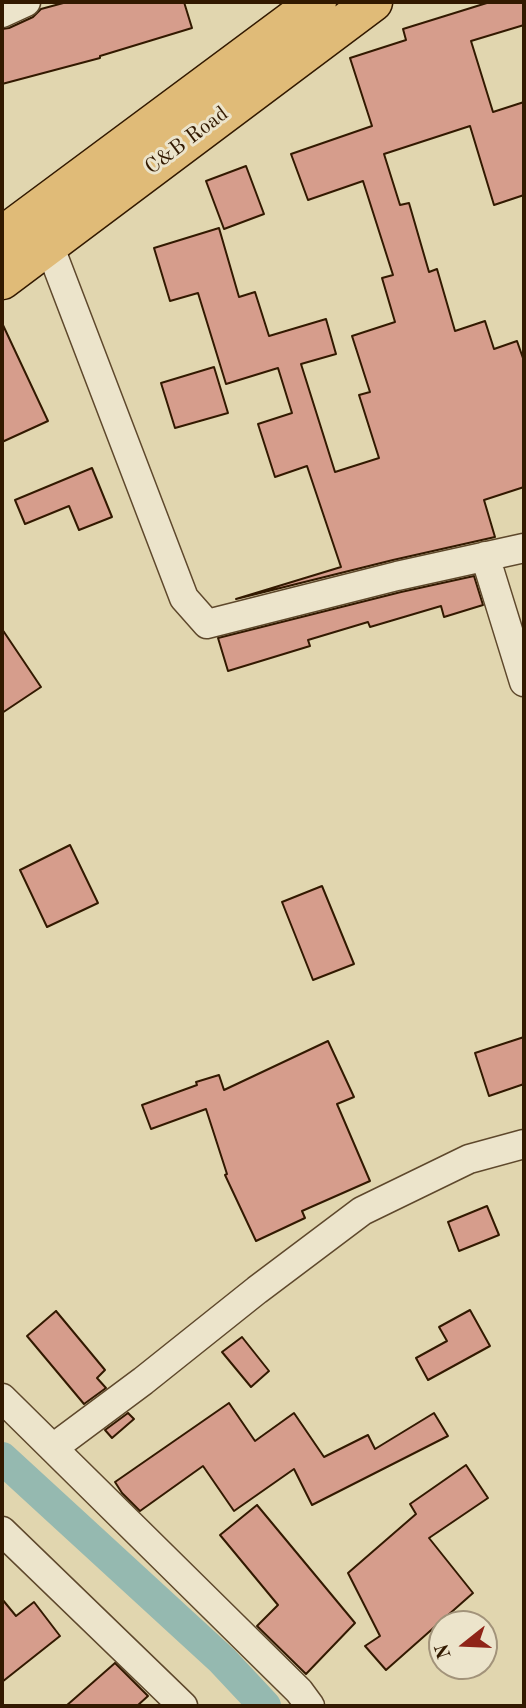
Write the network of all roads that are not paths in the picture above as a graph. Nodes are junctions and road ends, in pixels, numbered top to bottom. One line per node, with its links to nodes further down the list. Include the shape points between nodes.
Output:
1 (26, 2): 4 (street)
2 (317, 2): 5 (highway, C&B Road)
3 (373, 2): 6 (highway, C&B Road)
4 (2, 13)
5 (2, 236)
6 (49, 245): 7 (highway, C&B Road); 9 (street, via 184,598 207,624)
7 (2, 280)
8 (524, 548): 9 (street)
9 (485, 556): 10 (street)
10 (524, 682)
11 (524, 1144): 13 (street, via 469,1159 362,1211)
12 (2, 1398): 13 (street)
13 (53, 1448): 16 (street)
14 (2, 1531): 15 (street)
15 (183, 1706)
16 (310, 1706)

